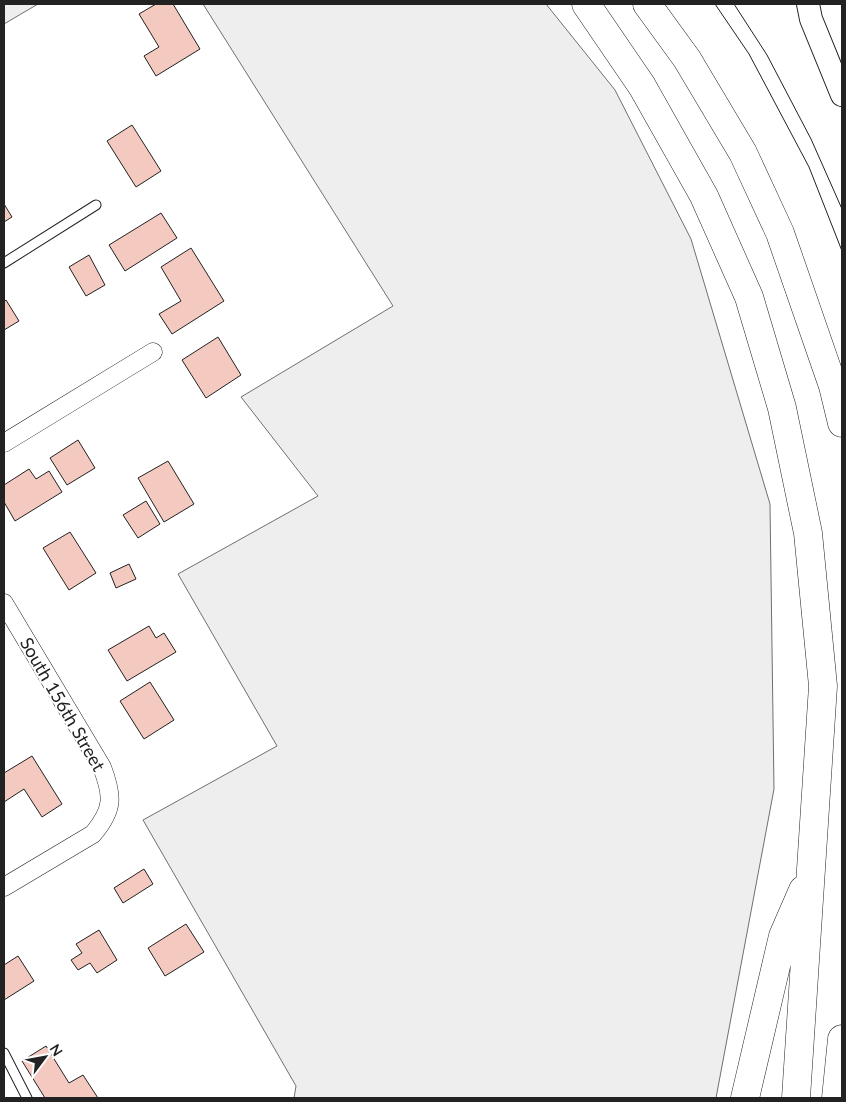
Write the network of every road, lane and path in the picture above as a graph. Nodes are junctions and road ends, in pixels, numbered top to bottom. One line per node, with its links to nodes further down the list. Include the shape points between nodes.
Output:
1 (586, 4): 12 (highway, via 642,86 704,196 749,298 782,408 808,533 823,686)
2 (646, 4): 9 (highway, via 686,59 743,153 780,233 833,386)
3 (794, 4): 4 (street)
4 (810, 12): 5 (street)
5 (842, 95)
6 (96, 205): 7 (lane)
7 (4, 263)
8 (153, 352): 10 (street)
9 (842, 423)
10 (4, 443)
11 (4, 603): 13 (street, South 156th Street, via 102,767 110,789 108,810 93,834)
12 (810, 873): 18 (highway, via 783,936); 19 (highway)
13 (4, 887)
14 (842, 1039): 16 (highway)
15 (4, 1053): 17 (lane)
16 (836, 1096)
17 (27, 1098)
18 (745, 1098)
19 (796, 1098)

